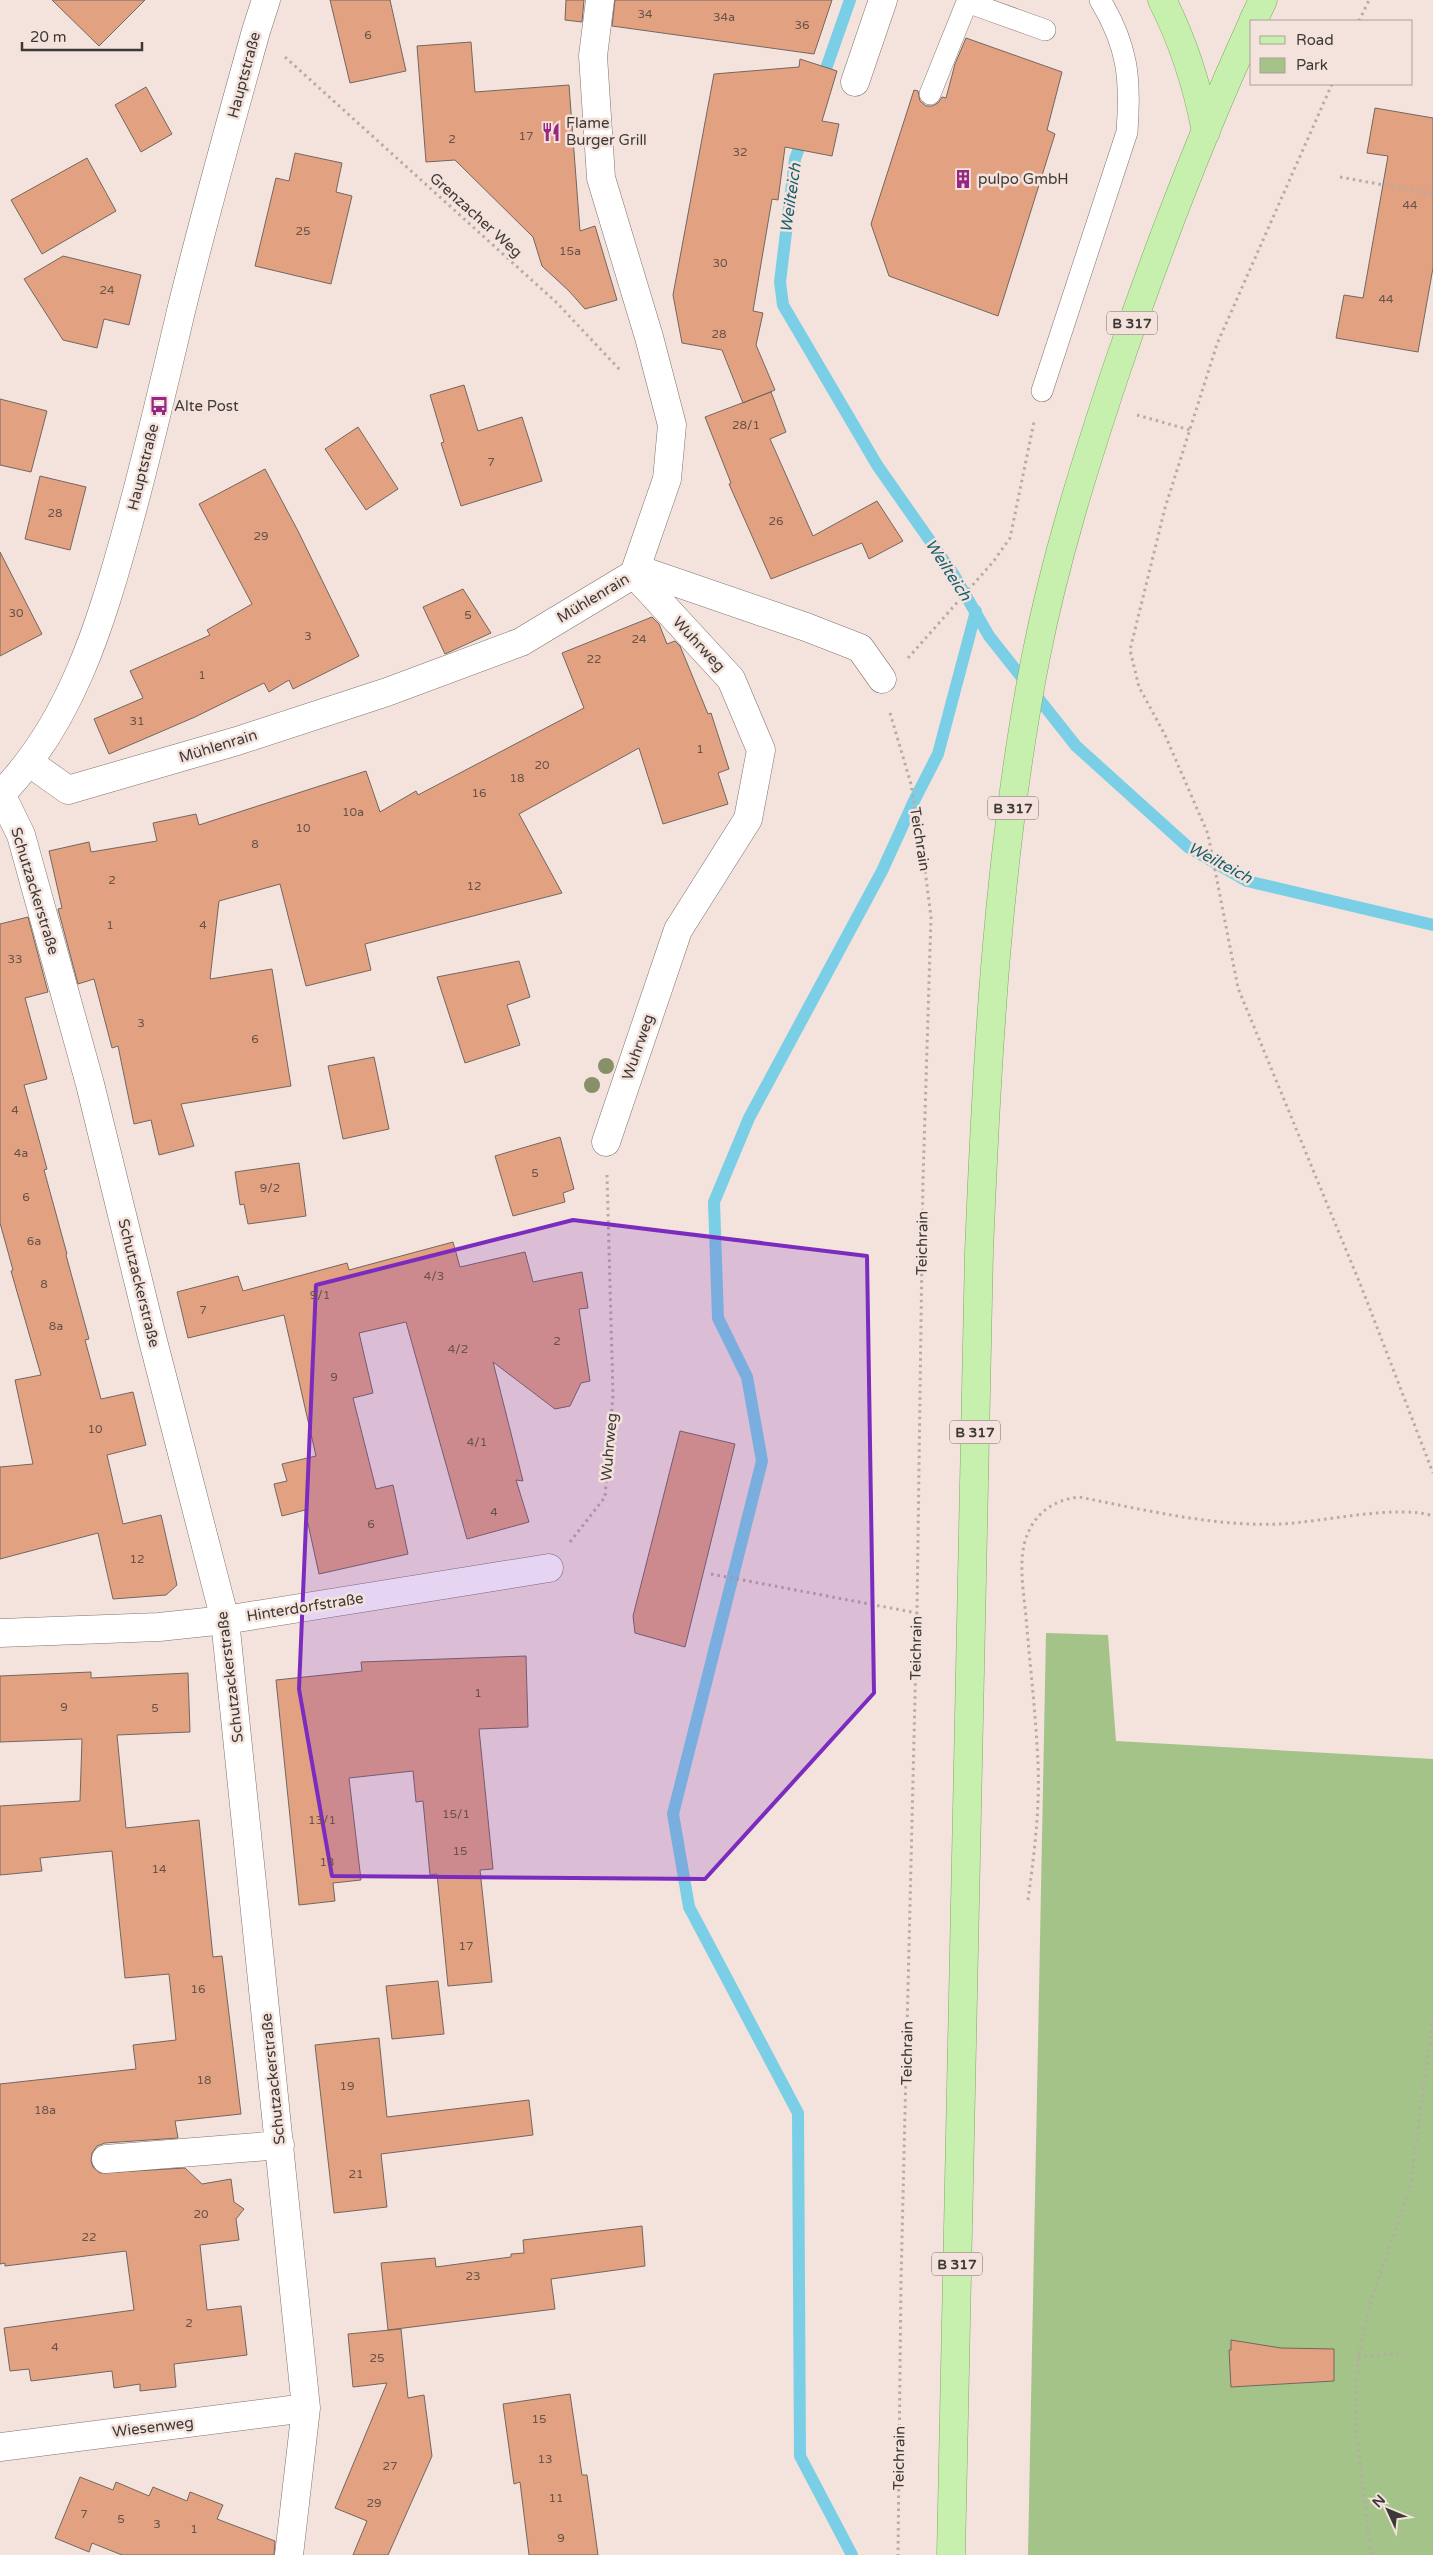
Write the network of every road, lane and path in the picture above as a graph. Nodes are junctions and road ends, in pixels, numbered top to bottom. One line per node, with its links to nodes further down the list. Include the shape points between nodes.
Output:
1 (266, 0): 13 (street, Hauptstraße)
2 (600, 0): 24 (street, Mühlenrain, via 593,56 602,178 650,337 672,425 667,479)
3 (883, 0): 14 (street)
4 (1100, 0): 21 (lane, via 1116,25 1126,61 1130,102 1127,132)
5 (1162, 0): 17 (main road, via 1187,53 1199,91)
6 (1263, 0): 9 (main road, B 317)
7 (1368, 0): 10 (path)
8 (968, 1): 12 (lane); 16 (lane)
9 (1253, 20)
10 (1359, 20)
11 (1250, 28): 17 (main road, B 317)
12 (1045, 30)
13 (256, 31): 20 (path, Grenzacher Weg, via 556,302); 27 (street, Hauptstraße, via 115,571 87,659)
14 (855, 82)
15 (1332, 85): 23 (path, via 1217,344)
16 (930, 94)
17 (1206, 132): 22 (main road, B 317, via 1170,219)
18 (1340, 177): 19 (path)
19 (1433, 194)
20 (624, 374)
21 (1042, 391): 25 (path, via 1010,538 911,656)
22 (1105, 405): 23 (path); 47 (main road, B 317, via 1068,518 1036,654 1003,892 986,1088)
23 (1190, 430): 30 (path, via 1165,508 1130,650 1139,687 1165,735 1208,834 1238,988 1363,1291)
24 (635, 572): 25 (street, via 806,627 860,648); 27 (street, Mühlenrain, via 521,642 387,692 237,741 68,790); 29 (street, Wuhrweg, via 731,679 761,750 748,819 678,930)
25 (882, 679)
26 (898, 745): 34 (path, Teichrain, via 911,784 931,917 923,1179)
27 (30, 763): 28 (street, Hauptstraße)
28 (0, 794): 35 (street, Schutzackerstraße, via 21,835 90,1084)
29 (606, 1142): 32 (path, Wuhrweg, via 613,1396 605,1497)
30 (1433, 1473)
31 (1433, 1516): 37 (path, via 1397,1513 1282,1524 1179,1516 1080,1497 1064,1499 1047,1507 1034,1521 1024,1546 1023,1578 1038,1764 1038,1818)
32 (549, 1568): 35 (street, Hinterdorfstraße)
33 (711, 1574): 34 (path)
34 (917, 1613): 46 (path, Teichrain)
35 (225, 1620): 36 (street, Hinterdorfstraße, via 159,1627); 39 (street, Schutzackerstraße)
36 (0, 1633)
37 (1028, 1900)
38 (1433, 2017): 42 (path, via 1410,2188 1372,2297)
39 (280, 2146): 40 (street); 43 (street, Schutzackerstraße)
40 (106, 2159)
41 (1403, 2353): 42 (path)
42 (1358, 2356): 48 (path, via 1355,2422)
43 (306, 2408): 44 (street, Wiesenweg); 45 (street, Schutzackerstraße)
44 (0, 2447)
45 (289, 2555)
46 (898, 2555)
47 (951, 2555)
48 (1371, 2555)

